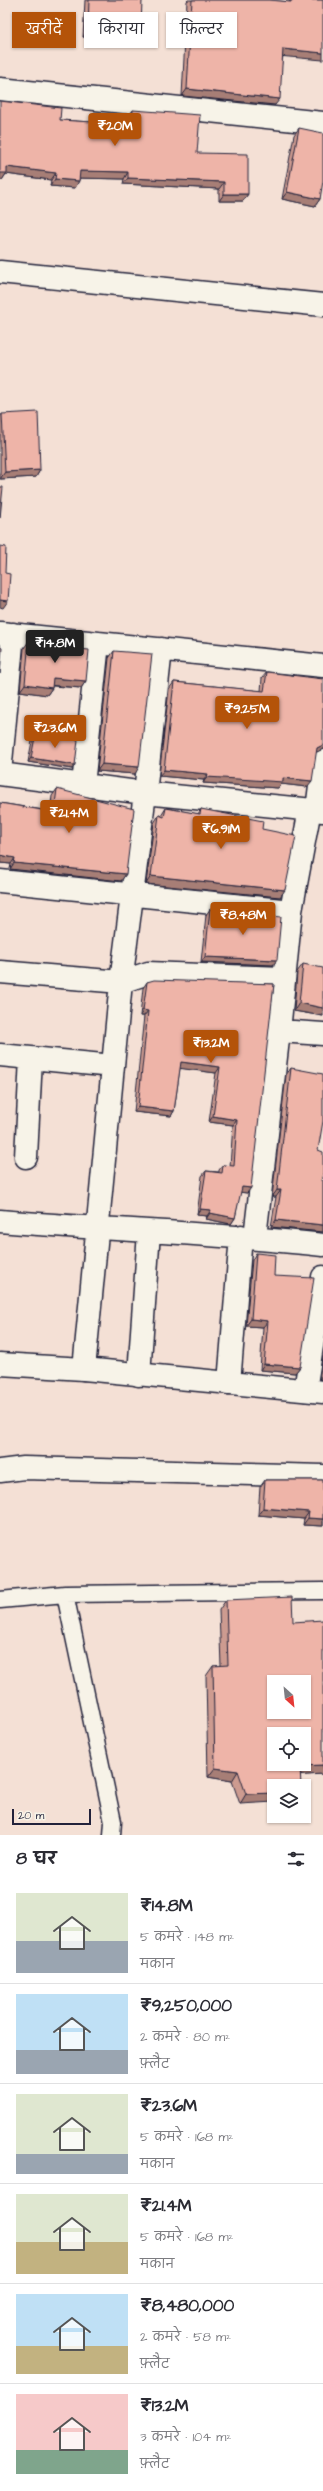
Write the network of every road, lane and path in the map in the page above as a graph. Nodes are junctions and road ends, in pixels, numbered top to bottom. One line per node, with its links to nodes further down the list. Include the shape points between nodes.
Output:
1 (0, 89): 2 (street)
2 (323, 123)
3 (0, 272): 4 (street)
4 (323, 305)
5 (6, 634): 6 (street); 10 (street)
6 (98, 643): 7 (street); 11 (street)
7 (161, 649): 8 (street); 12 (street)
8 (323, 666)
9 (323, 761): 13 (street)
10 (0, 774): 11 (street)
11 (83, 785): 12 (street)
12 (145, 793): 13 (street); 15 (street)
13 (316, 810): 16 (street)
14 (0, 881): 15 (street)
15 (132, 894): 16 (street); 19 (street)
16 (291, 911): 18 (street)
17 (0, 972): 19 (street)
18 (283, 978): 19 (street, via 148,973); 20 (street)
19 (121, 982): 24 (street)
20 (279, 1031): 21 (street); 29 (street)
21 (323, 1034)
22 (0, 1055): 23 (street)
23 (31, 1058): 24 (street); 25 (street)
24 (113, 1066): 27 (street)
25 (26, 1156)
26 (0, 1221): 27 (street)
27 (97, 1229): 28 (street); 33 (street)
28 (149, 1232): 29 (street); 34 (street)
29 (248, 1237): 30 (street); 35 (street)
30 (323, 1245)
31 (323, 1277): 36 (street)
32 (0, 1364): 33 (street)
33 (84, 1369): 34 (street)
34 (139, 1375): 35 (street)
35 (229, 1383): 36 (street)
36 (314, 1391)
37 (0, 1471): 38 (street, via 24,1468)
38 (323, 1476)
39 (323, 1591): 40 (lane)
40 (65, 1594): 41 (lane); 42 (lane, via 112,1822)
41 (0, 1600)
42 (112, 1835)

